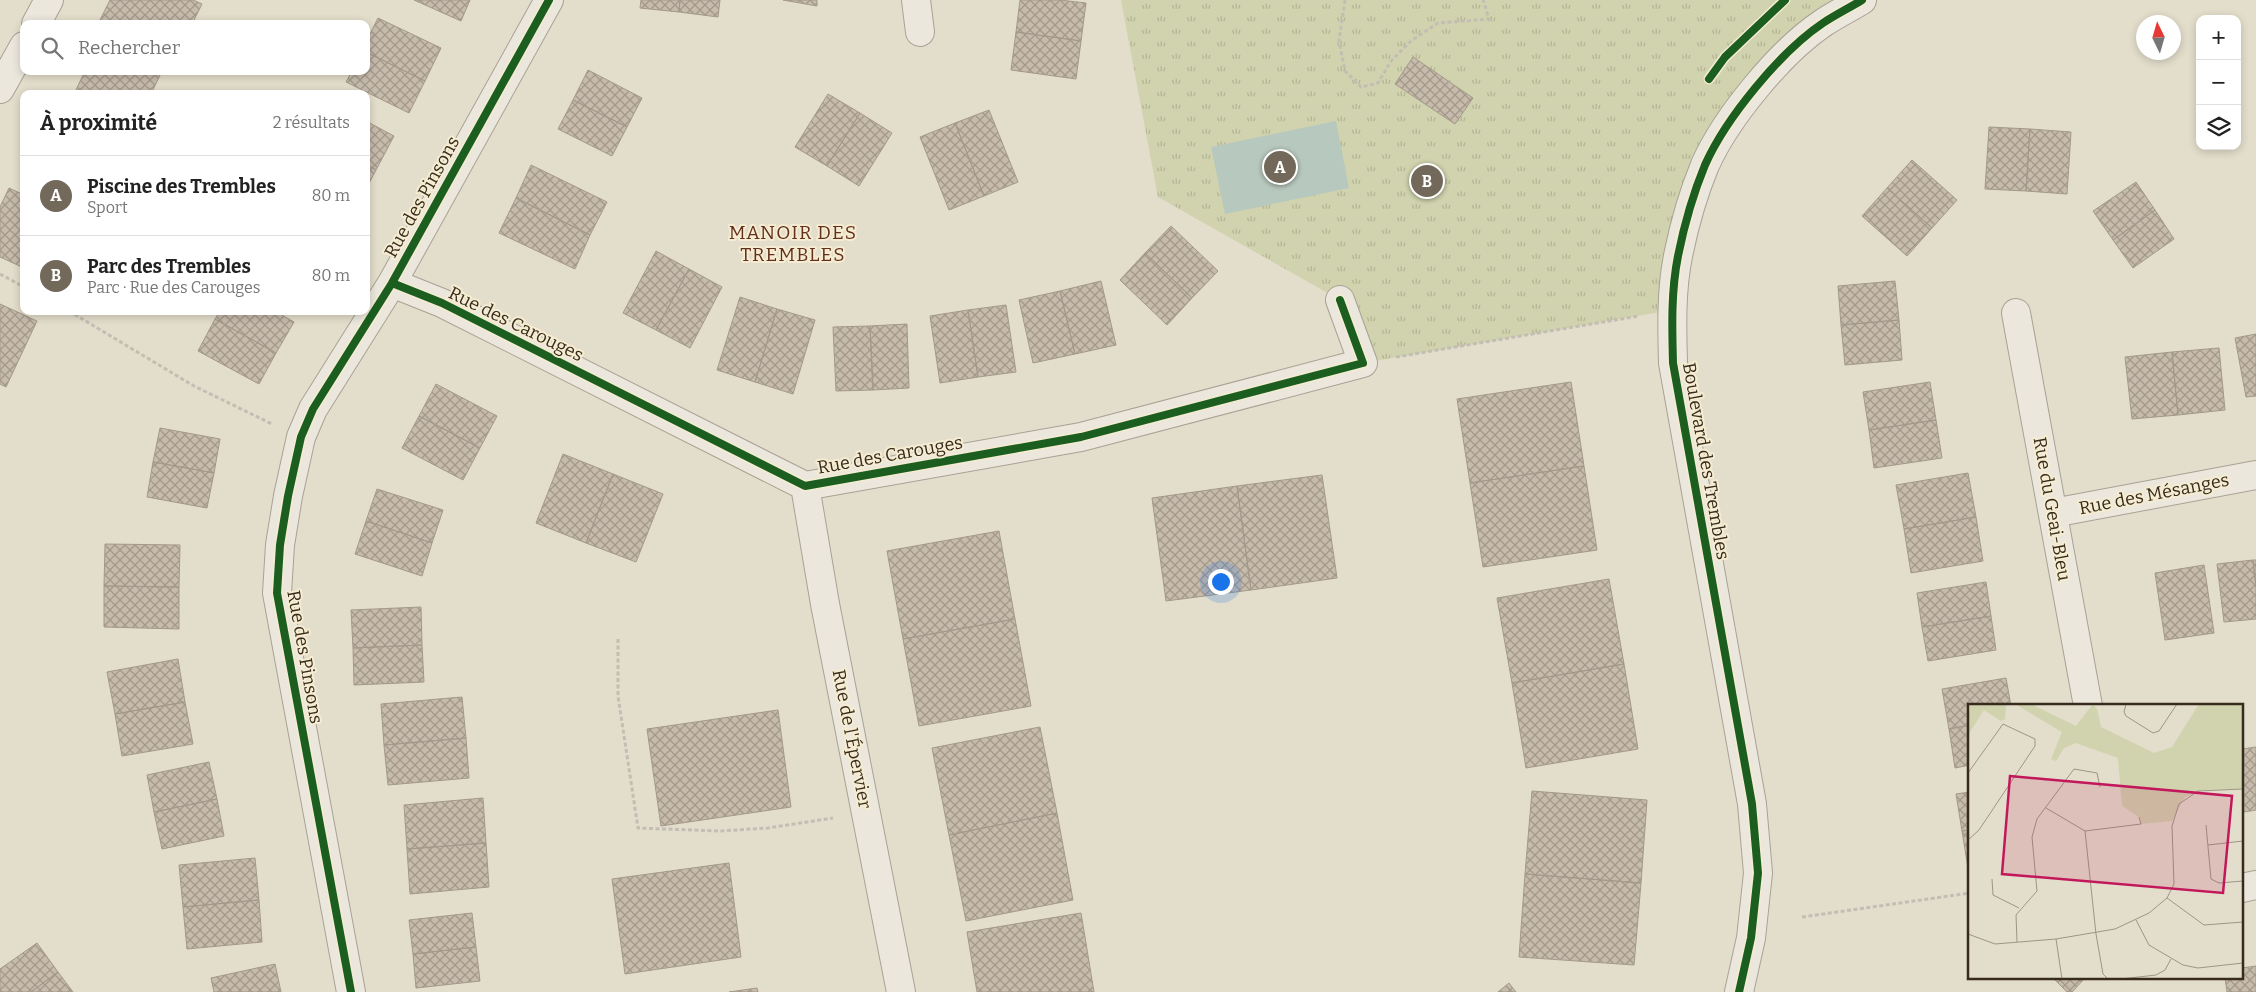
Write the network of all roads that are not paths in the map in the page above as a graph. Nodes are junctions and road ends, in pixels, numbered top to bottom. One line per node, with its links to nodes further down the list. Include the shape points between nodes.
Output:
1 (49, 0): 5 (street)
2 (549, 0): 9 (street, Rue des Pinsons)
3 (916, 0): 6 (street)
4 (1862, 0): 18 (street, Boulevard des Trembles, via 1822,23 1786,53 1725,129 1706,165 1677,258 1672,310 1673,362 1752,804 1758,873 1751,938)
5 (38, 20)
6 (920, 32)
7 (20, 53): 8 (street)
8 (0, 89)
9 (392, 283): 13 (street, Rue des Carouges, via 442,303); 16 (street, Rue des Pinsons, via 313,409 301,437 280,545 276,593)
10 (1340, 300): 13 (street, Rue des Carouges, via 1363,363 1080,437)
11 (2016, 313): 14 (street, Rue du Geai-Bleu)
12 (2256, 475): 14 (street, Rue des Mésanges)
13 (805, 486): 17 (street, Rue de l'Épervier)
14 (2053, 513): 15 (street, Rue du Geai-Bleu)
15 (2088, 704)
16 (351, 992)
17 (901, 992)
18 (1739, 992)

